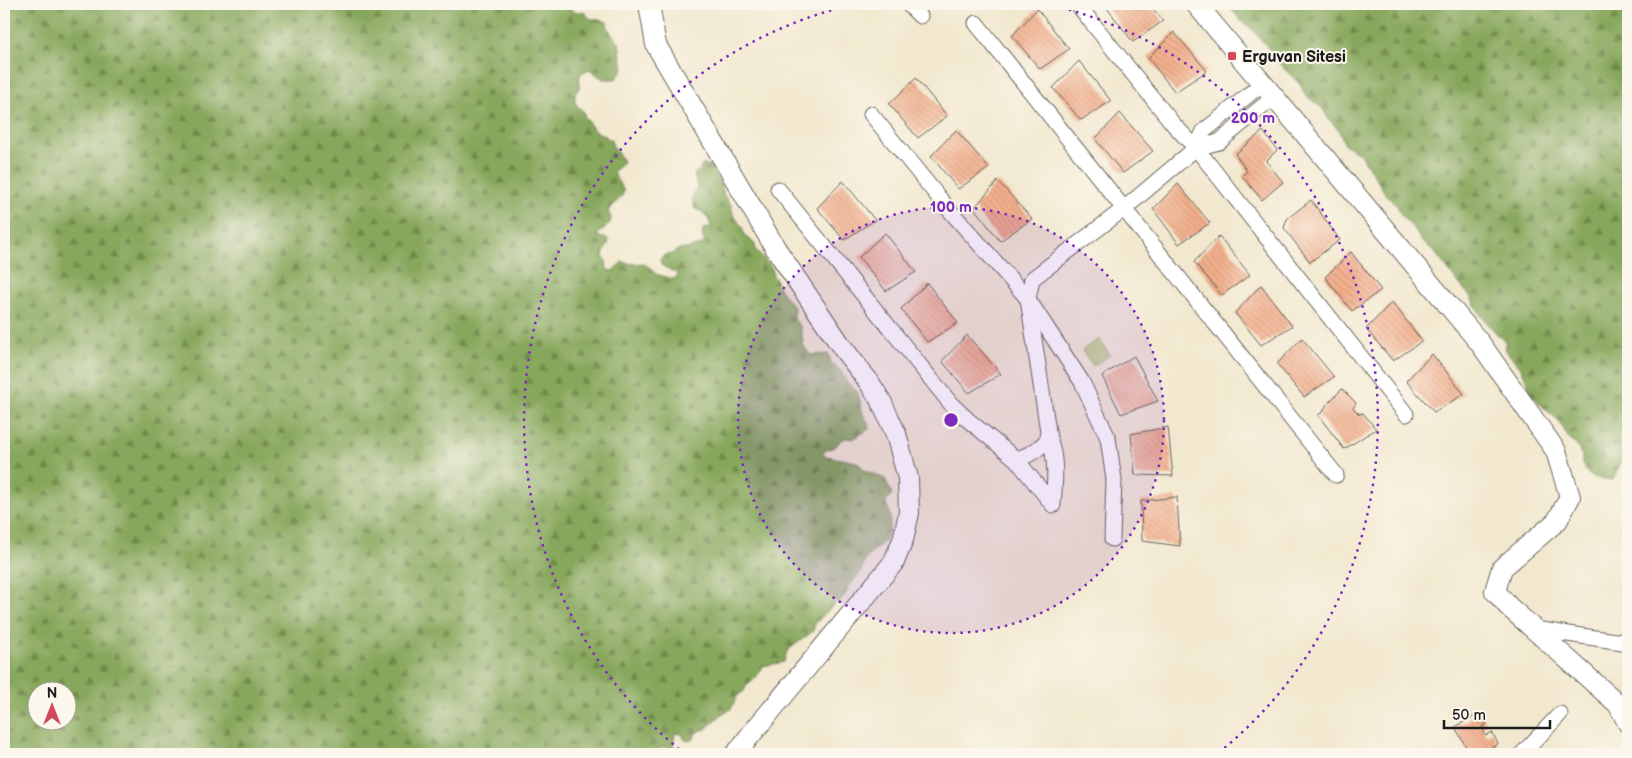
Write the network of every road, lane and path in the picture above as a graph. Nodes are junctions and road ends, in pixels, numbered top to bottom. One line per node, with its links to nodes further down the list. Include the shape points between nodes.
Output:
1 (649, 4): 22 (street, via 656,45 776,249 881,401 908,478 907,527 894,562)
2 (908, 4): 5 (street)
3 (1077, 4): 9 (street)
4 (1196, 4): 7 (street)
5 (920, 16)
6 (976, 23): 11 (street)
7 (1268, 90): 9 (street, via 1204,130); 18 (street, via 1480,343 1556,451 1570,497 1557,521 1502,568 1495,591)
8 (871, 114): 12 (street)
9 (1196, 148): 11 (street); 13 (street)
10 (778, 189): 15 (street, via 951,404)
11 (1124, 208): 12 (street, via 1032,279); 16 (street)
12 (1028, 299): 14 (street); 17 (street, via 1082,382 1108,438 1114,480)
13 (1406, 414)
14 (1049, 438): 15 (street, via 1028,456); 15 (street, via 1054,451 1053,505)
15 (1016, 459)
16 (1336, 474)
17 (1112, 538)
18 (1534, 629): 19 (street); 21 (street, via 1618,704)
19 (1628, 644)
20 (1560, 714): 23 (street)
21 (1628, 723)
22 (736, 754)
23 (1522, 754)

